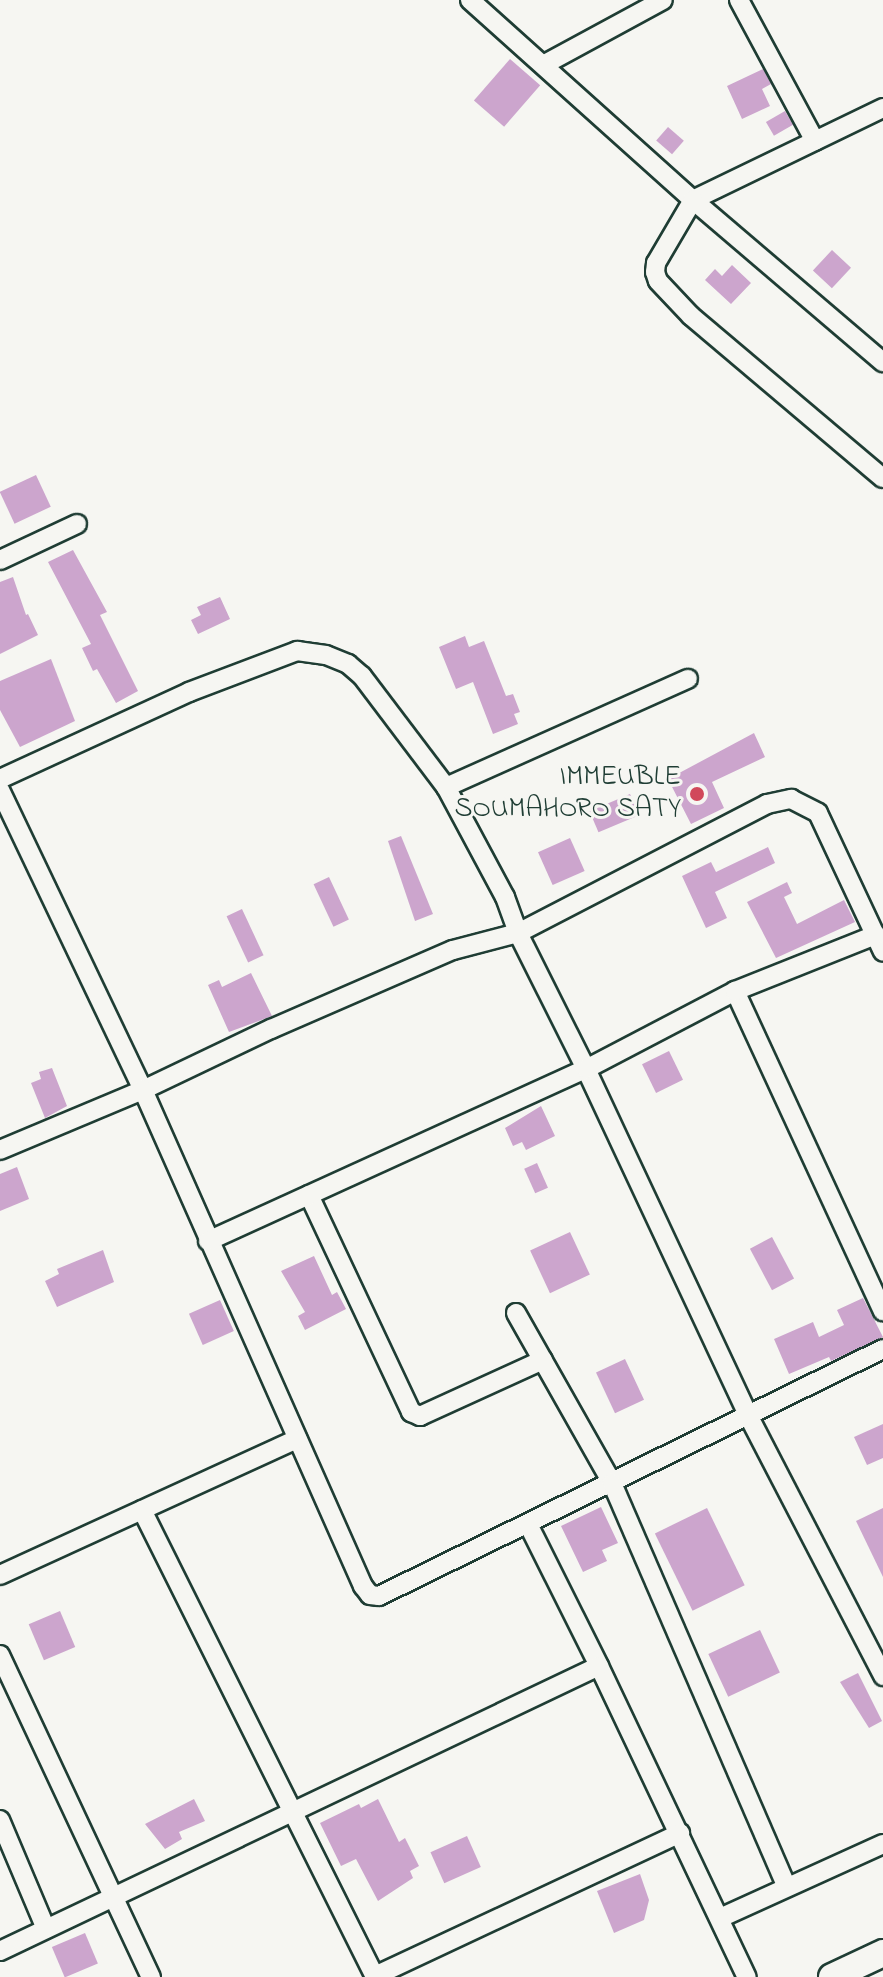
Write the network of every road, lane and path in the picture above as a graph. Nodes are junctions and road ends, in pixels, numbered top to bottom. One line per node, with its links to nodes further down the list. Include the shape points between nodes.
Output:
1 (470, 0): 4 (street)
2 (663, 0): 4 (street)
3 (739, 0): 6 (street)
4 (545, 64): 7 (street)
5 (883, 108): 6 (street)
6 (815, 141): 7 (street)
7 (693, 200): 8 (street); 9 (street, via 656,263 658,281 691,316)
8 (883, 362)
9 (883, 478)
10 (77, 524): 11 (street)
11 (0, 560)
12 (688, 679): 14 (street)
13 (0, 779): 14 (street, via 189,692 297,651 326,655 362,676)
14 (446, 787): 16 (street, via 505,897)
15 (0, 790): 20 (street)
16 (518, 933): 17 (street, via 767,804 791,799 818,813); 19 (street); 20 (street, via 453,950)
17 (880, 944): 18 (street)
18 (735, 991): 19 (street); 24 (street)
19 (586, 1069): 22 (street); 28 (street)
20 (143, 1090): 21 (street); 23 (street)
21 (0, 1150)
22 (309, 1195): 23 (street); 27 (street, via 411,1412 420,1416)
23 (208, 1241): 29 (street)
24 (883, 1312)
25 (516, 1313): 27 (street)
26 (883, 1349): 28 (street)
27 (543, 1360): 30 (street)
28 (749, 1417): 30 (street); 36 (street)
29 (297, 1439): 31 (street); 32 (street, via 370,1595 379,1596)
30 (612, 1483): 32 (street); 41 (street)
31 (142, 1510): 33 (street); 37 (street)
32 (528, 1524): 35 (street)
33 (0, 1575)
34 (0, 1655): 42 (street)
35 (599, 1666): 37 (street); 39 (street)
36 (883, 1676)
37 (294, 1809): 42 (street); 47 (street)
38 (0, 1820): 44 (street)
39 (680, 1833): 43 (street); 47 (street)
40 (883, 1844): 41 (street)
41 (787, 1887): 43 (street)
42 (113, 1897): 44 (street); 48 (street)
43 (720, 1918): 49 (street)
44 (46, 1929): 45 (street)
45 (0, 1951)
46 (883, 1953): 50 (main road)
47 (375, 1976)
48 (151, 1977)
49 (747, 1977)
50 (832, 1977)

